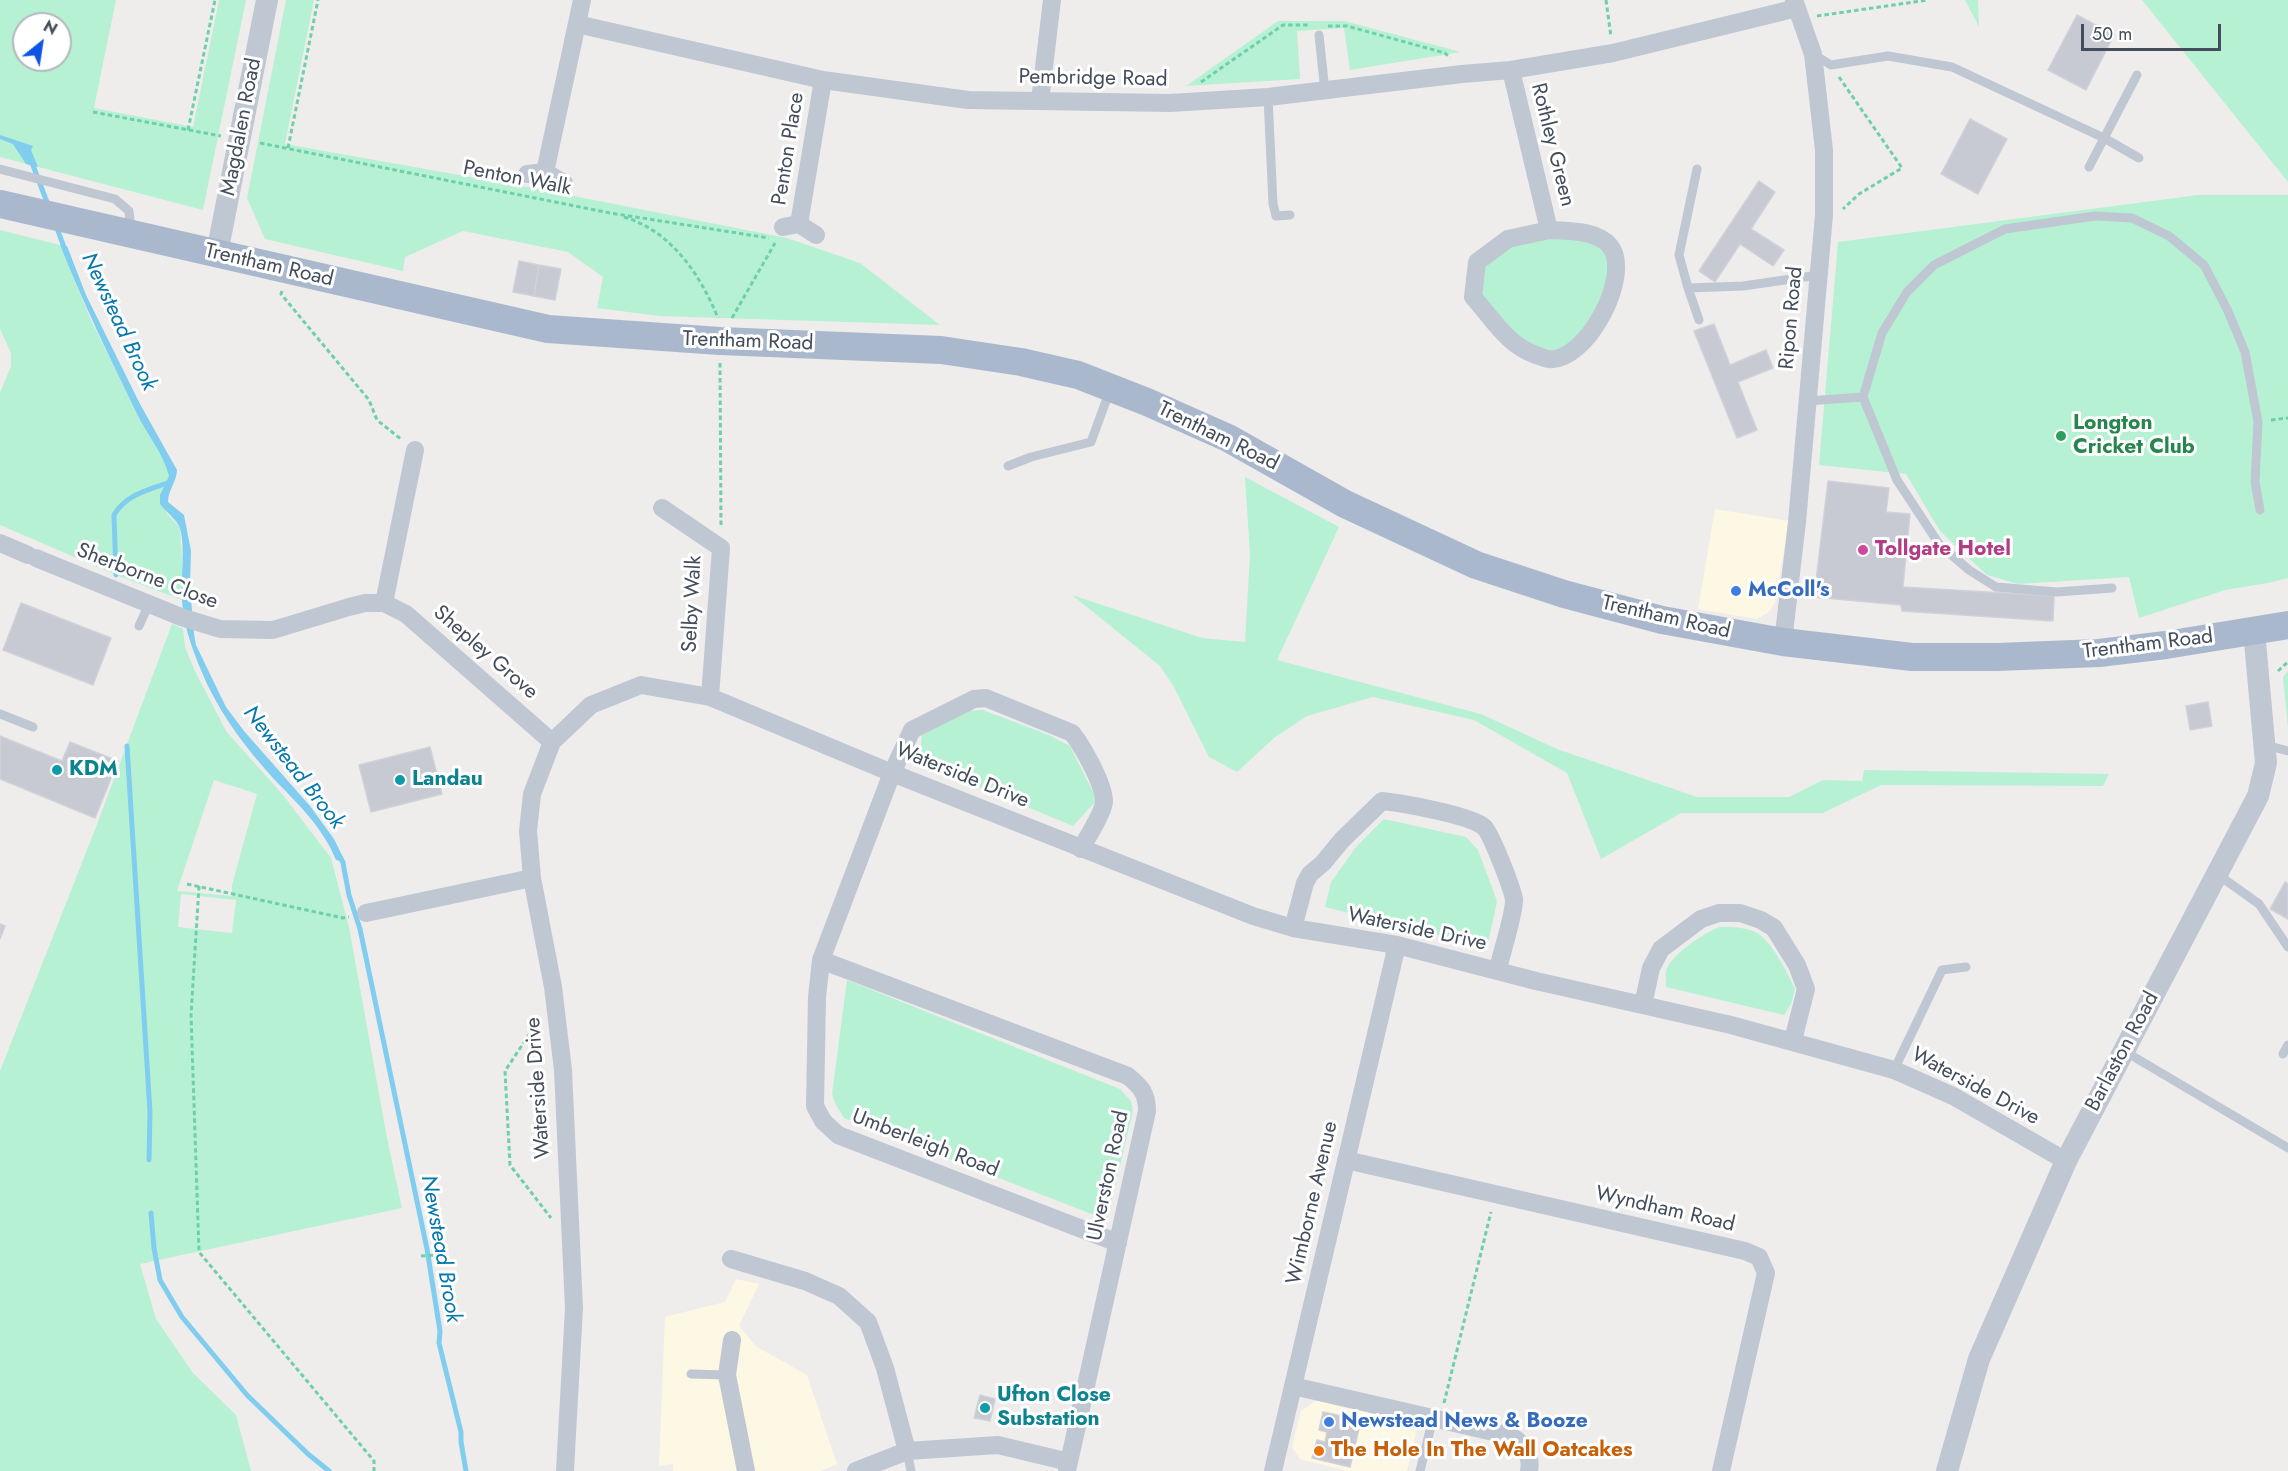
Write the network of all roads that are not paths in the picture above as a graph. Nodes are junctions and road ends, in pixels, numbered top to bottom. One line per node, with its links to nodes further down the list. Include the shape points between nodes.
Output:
1 (267, 0): 25 (street, Magdalen Road)
2 (582, 0): 5 (street)
3 (1052, 0): 13 (street)
4 (1797, 8): 7 (street, Ripon Road); 8 (street, Pembridge Road, via 1613,53)
5 (577, 24): 10 (street, Pembridge Road); 19 (street, via 536,173)
6 (1319, 35): 11 (lane)
7 (1814, 54): 14 (lane, via 1831,65 1888,56 1952,68); 26 (street, Ripon Road, via 1824,150)
8 (1511, 70): 11 (street, Pembridge Road); 22 (street, Rothley Green)
9 (2137, 75): 14 (lane)
10 (823, 80): 13 (street, Pembridge Road, via 968,100); 24 (street, Penton Place, via 786,230)
11 (1325, 91): 12 (street, Pembridge Road)
12 (1268, 98): 13 (street, Pembridge Road, via 1170,104); 21 (lane, via 1273,204 1276,216)
13 (1040, 101)
14 (2104, 138): 15 (lane); 16 (lane)
15 (2139, 158)
16 (2089, 167)
17 (0, 169): 23 (lane, via 115,199 129,211)
18 (1697, 169): 27 (lane, via 1679,255)
19 (564, 183)
20 (10, 206): 23 (main road, Trentham Road)
21 (1290, 215)
22 (1549, 230): 22 (street, Rothley Green, via 1578,232 1609,244 1617,274 1611,296 1583,344 1565,357 1549,359 1513,344 1473,297 1477,262 1508,239)
23 (131, 234): 25 (main road, Trentham Road)
24 (816, 236)
25 (217, 253): 29 (main road, Trentham Road, via 548,329 941,350 1021,362 1078,375)
26 (1819, 275): 27 (lane, via 1743,286); 31 (street, Ripon Road)
27 (1688, 288): 28 (lane)
28 (1699, 320)
29 (1111, 388): 33 (lane, via 1091,442 1031,456); 43 (main road, Trentham Road, via 1228,438 1345,504 1476,565 1662,620)
30 (1863, 397): 31 (lane); 35 (lane, via 1882,333 1907,292 1934,265 2005,229 2095,216 2132,218 2169,236 2204,265 2227,309 2245,352 2258,422 2255,482); 37 (lane, via 1897,480 1940,544 1969,570 1996,586 2057,592)
31 (1807, 401): 43 (street, Ripon Road)
32 (415, 450): 38 (street)
33 (1008, 466)
34 (662, 508): 44 (street, Selby Walk, via 721,548)
35 (2260, 510)
36 (0, 543): 39 (street, Sherborne Close)
37 (2112, 588)
38 (384, 603): 39 (street, Sherborne Close, via 365,603 273,630 220,629); 47 (street, Shepley Grove, via 406,614)
39 (149, 604): 41 (lane)
40 (2288, 625): 42 (main road, Trentham Road)
41 (139, 626)
42 (2254, 631): 43 (main road, Trentham Road, via 2099,653 1997,657 1911,657); 48 (street, Barlaston Road)
43 (1783, 642)
44 (710, 697): 47 (street, Waterside Drive, via 641,685 591,705); 50 (street, Waterside Drive)
45 (0, 714): 46 (lane)
46 (33, 727)
47 (552, 742): 53 (street, Waterside Drive, via 532,794 528,831)
48 (2265, 745): 49 (lane); 52 (street, Barlaston Road, via 2266,763 2258,796)
49 (2288, 751)
50 (892, 773): 51 (street, Waterside Drive); 51 (street, Umberleigh Road, via 912,730 974,699 986,698 1072,734 1080,744 1102,790 1104,804); 59 (street, Umberleigh Road)
51 (1081, 849): 55 (street, Waterside Drive)
52 (2217, 874): 56 (lane, via 2259,904); 64 (street, Barlaston Road)
53 (532, 878): 54 (street); 78 (street, Waterside Drive, via 563,1070 574,1308)
54 (366, 913)
55 (1293, 928): 57 (street, Waterside Drive); 61 (street, via 1310,874 1372,809 1382,801 1396,802 1471,820 1484,827 1491,837 1514,899)
56 (2284, 934): 58 (lane)
57 (1397, 945): 61 (street, Waterside Drive); 67 (street, Wimborne Avenue)
58 (2288, 947)
59 (821, 960): 69 (street, Umberleigh Road, via 815,1106 830,1129); 69 (street, Ulverston Road, via 1110,1068 1140,1086 1147,1097 1147,1111)
60 (1966, 967): 65 (lane, via 1942,970)
61 (1498, 970): 62 (street, Waterside Drive)
62 (1643, 1005): 63 (street, Waterside Drive); 63 (street, via 1651,968 1661,949 1701,920 1719,913 1740,913 1774,928 1797,965 1806,989)
63 (1793, 1040): 65 (street, Waterside Drive)
64 (2124, 1051): 66 (lane); 68 (street, Barlaston Road)
65 (1894, 1070): 68 (street, Waterside Drive, via 1953,1096)
66 (2288, 1148)
67 (1346, 1160): 74 (street, Wimborne Avenue); 85 (street, Wyndham Road, via 1759,1257 1766,1273)
68 (2066, 1161): 86 (street, Barlaston Road, via 1979,1359)
69 (1118, 1243): 77 (street, Ulverston Road)
70 (731, 1259): 76 (street, via 794,1277 839,1296 868,1323 885,1368)
71 (732, 1340): 73 (street)
72 (691, 1374): 73 (lane)
73 (727, 1375): 79 (street)
74 (1293, 1386): 75 (street); 82 (street, Wimborne Avenue)
75 (1439, 1419): 83 (lane); 84 (street, via 1521,1442 1531,1463)
76 (907, 1451): 77 (street, via 998,1445); 80 (street); 81 (lane)
77 (1069, 1468)
78 (565, 1471)
79 (746, 1471)
80 (856, 1471)
81 (911, 1471)
82 (1273, 1471)
83 (1420, 1471)
84 (1529, 1471)
85 (1721, 1471)
86 (1947, 1471)

